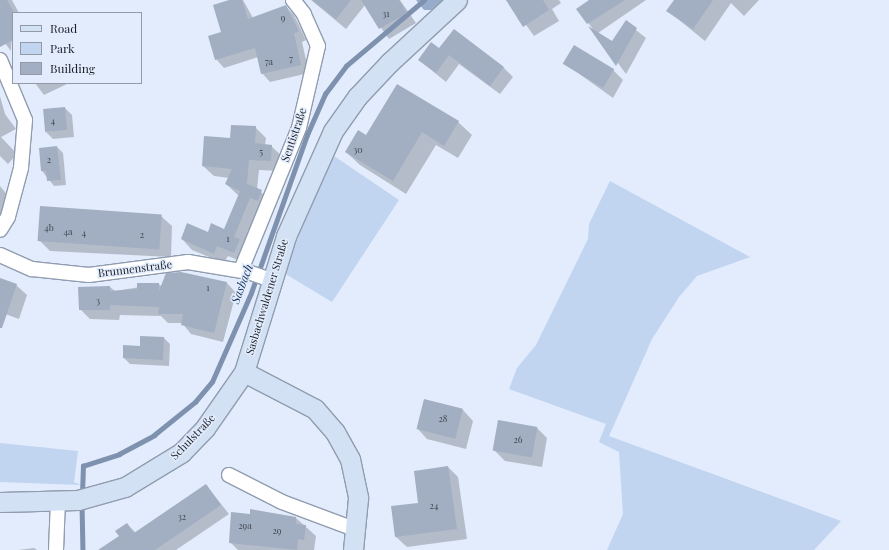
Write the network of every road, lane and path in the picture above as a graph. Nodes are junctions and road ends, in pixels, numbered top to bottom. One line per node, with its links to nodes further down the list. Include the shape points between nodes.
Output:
1 (293, 0): 6 (street, Sentistraße, via 304,14 318,46 299,128)
2 (458, 0): 7 (main road, Sasbachwaldener Straße, via 390,62 357,97 333,131 314,167)
3 (0, 60): 4 (street, via 25,120 21,168 8,217)
4 (0, 230)
5 (0, 255): 6 (street, Brunnenstraße, via 32,269 89,275 188,262)
6 (244, 271): 7 (street, Brunnenstraße)
7 (268, 279): 8 (main road, Sasbachwaldener Straße)
8 (244, 372): 10 (main road, Schulstraße, via 229,398 181,453 153,474 86,499); 12 (main road, via 315,410 335,432 350,459 358,498)
9 (229, 475): 12 (street, via 282,502)
10 (58, 501): 11 (main road, Schulstraße); 13 (street)
11 (0, 502)
12 (357, 530): 14 (main road)
13 (56, 550)
14 (353, 550)

